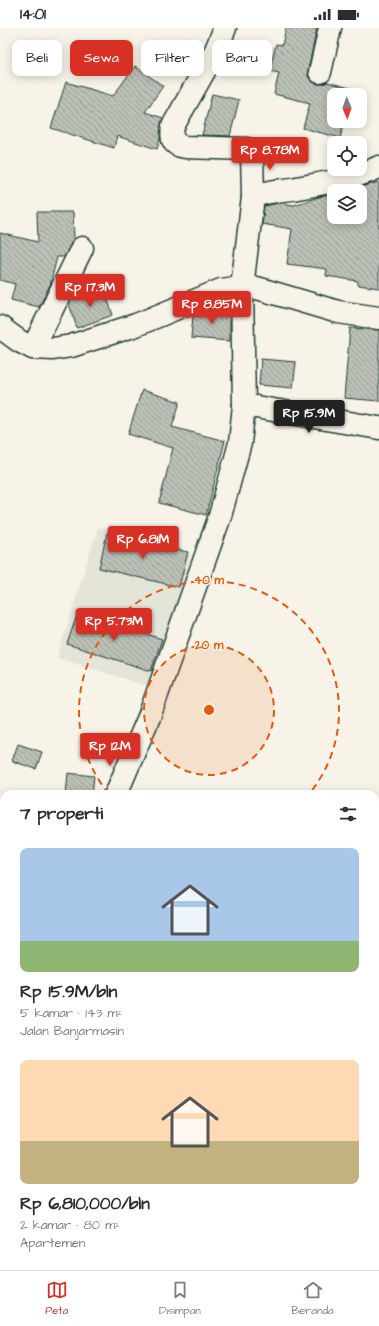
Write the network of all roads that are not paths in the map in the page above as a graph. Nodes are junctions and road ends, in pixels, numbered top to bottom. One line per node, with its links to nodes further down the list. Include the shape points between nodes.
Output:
1 (225, 28): 5 (street, via 216,50 173,126 172,138 177,146 247,150 252,154)
2 (330, 28): 3 (street)
3 (320, 72)
4 (379, 167): 5 (street, via 370,172 291,189)
5 (253, 193): 7 (street)
6 (82, 248): 10 (street)
7 (242, 287): 8 (street, via 258,288 338,312); 10 (street, via 220,290 136,325 71,346 53,349); 11 (street)
8 (379, 318)
9 (0, 327): 10 (street)
10 (33, 348)
11 (244, 405): 12 (street); 13 (street, via 240,443 220,516 149,717)
12 (379, 428)
13 (118, 790)

